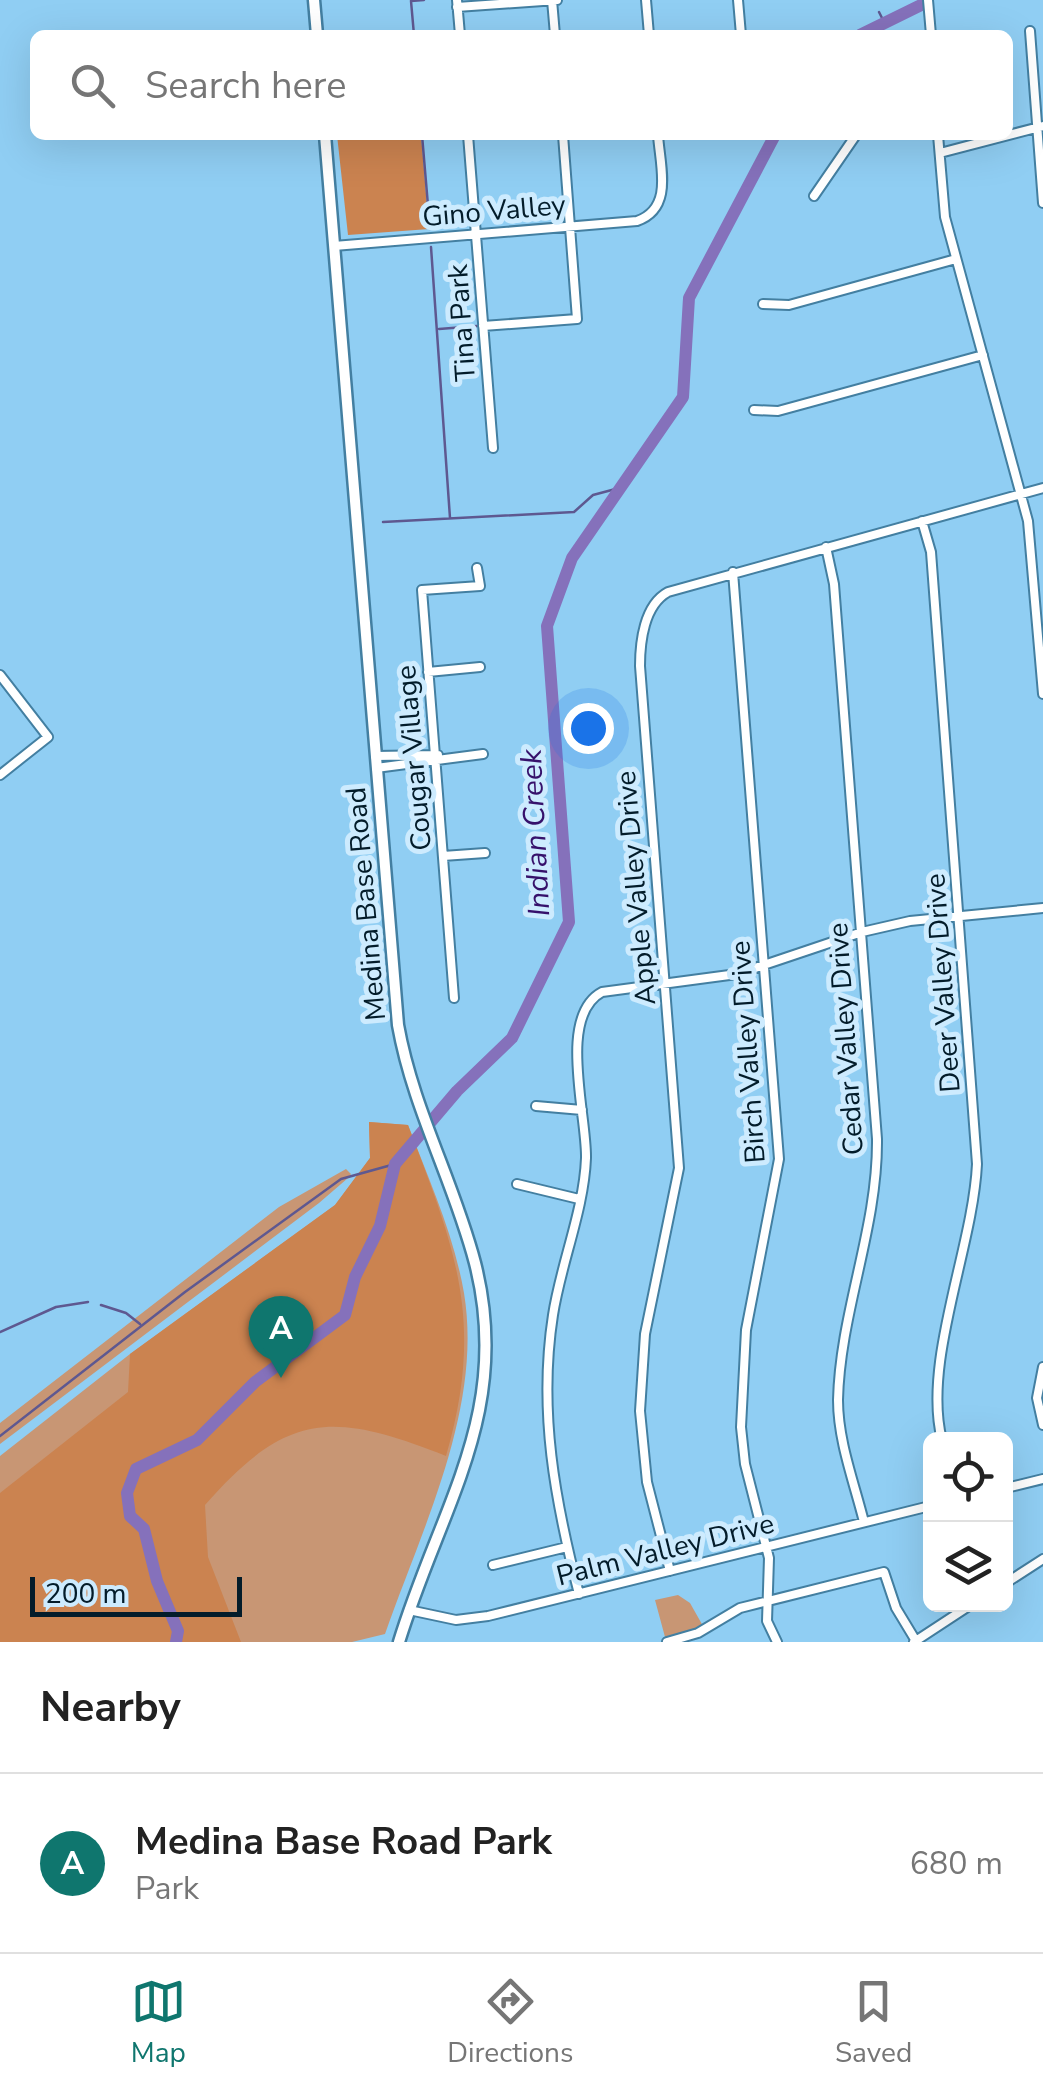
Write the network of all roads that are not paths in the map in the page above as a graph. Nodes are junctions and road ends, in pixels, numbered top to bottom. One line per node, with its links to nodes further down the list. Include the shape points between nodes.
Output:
1 (314, 0): 7 (street)
2 (554, 0): 6 (street); 9 (street)
3 (646, 0): 10 (street)
4 (738, 0): 11 (street)
5 (928, 0): 12 (street)
6 (457, 4): 8 (street)
7 (317, 30)
8 (460, 30)
9 (554, 30)
10 (649, 30)
11 (741, 30)
12 (930, 30)
13 (1030, 30): 14 (street)
14 (1040, 127): 15 (street); 25 (street)
15 (1013, 134)
16 (325, 140): 28 (street, Medina Base Road)
17 (468, 140): 27 (street, Tina Park)
18 (562, 140): 26 (street)
19 (658, 140): 26 (street, Gino Valley, via 662,189 654,212 636,221)
20 (853, 140): 24 (street)
21 (939, 140): 23 (street)
22 (990, 140): 23 (street)
23 (940, 153): 29 (street)
24 (814, 196)
25 (1043, 203)
26 (570, 226): 27 (street, Gino Valley); 31 (street, via 577,319)
27 (476, 234): 28 (street, Gino Valley); 31 (street, Tina Park)
28 (334, 246): 47 (street, Medina Base Road)
29 (956, 259): 30 (street, via 789,305); 32 (street)
30 (763, 304)
31 (483, 326): 34 (street, Tina Park)
32 (983, 355): 33 (street, via 778,411); 36 (street)
33 (754, 410)
34 (493, 448)
35 (1043, 488): 36 (street, Apple Valley Drive)
36 (1021, 494): 37 (street, Apple Valley Drive); 44 (street, via 1030,527)
37 (922, 522): 38 (street, Apple Valley Drive); 52 (street, Deer Valley Drive, via 930,552)
38 (826, 547): 40 (street, Apple Valley Drive); 53 (street, Cedar Valley Drive)
39 (477, 568): 42 (street, Cougar Village, via 480,586 422,590)
40 (733, 572): 54 (street, Birch Valley Drive); 55 (street, Apple Valley Drive, via 660,596 640,649)
41 (480, 667): 42 (street)
42 (428, 672): 46 (street, Cougar Village)
43 (0, 675): 48 (street, via 48,737)
44 (1043, 694)
45 (482, 754): 46 (street)
46 (437, 758): 47 (street); 50 (street, Cougar Village)
47 (376, 762): 76 (street, Medina Base Road, via 398,1025 420,1116 474,1262 484,1311 486,1371 468,1464)
48 (0, 775)
49 (485, 853): 50 (street)
50 (443, 856): 56 (street, Cougar Village)
51 (1043, 908): 52 (street)
52 (960, 915): 53 (street); 63 (street, Deer Valley Drive, via 977,1164 974,1210 938,1381)
53 (862, 932): 54 (street); 67 (street, Cedar Valley Drive, via 878,1178 838,1413)
54 (764, 967): 55 (street); 68 (street, Birch Valley Drive, via 778,1177 740,1383 745,1464)
55 (666, 984): 58 (street, via 602,992 586,1005 578,1039); 72 (street, Apple Valley Drive, via 679,1168 648,1314 640,1410 647,1482)
56 (454, 998)
57 (536, 1106): 58 (street)
58 (582, 1110): 60 (street, via 586,1160)
59 (518, 1184): 60 (street)
60 (578, 1199): 69 (street, via 548,1366 551,1470)
61 (1043, 1367): 62 (street)
62 (1043, 1425)
63 (941, 1432)
64 (1043, 1479): 65 (street)
65 (1013, 1486)
66 (923, 1508): 67 (street, Palm Valley Drive)
67 (864, 1522): 68 (street, Palm Valley Drive)
68 (767, 1546): 72 (street, Palm Valley Drive); 75 (street, Birch Valley Drive)
69 (567, 1547): 71 (street); 74 (street)
70 (1043, 1559): 73 (street)
71 (493, 1565)
72 (670, 1571): 74 (street, Palm Valley Drive)
73 (1013, 1578)
74 (578, 1594): 76 (street, Palm Valley Drive, via 465,1620)
75 (766, 1602): 78 (street, via 884,1572); 80 (street); 81 (street, Birch Valley Drive)
76 (409, 1610): 79 (street, Medina Base Road)
77 (960, 1612): 78 (street)
78 (915, 1641)
79 (399, 1642)
80 (667, 1642)
81 (777, 1642)

